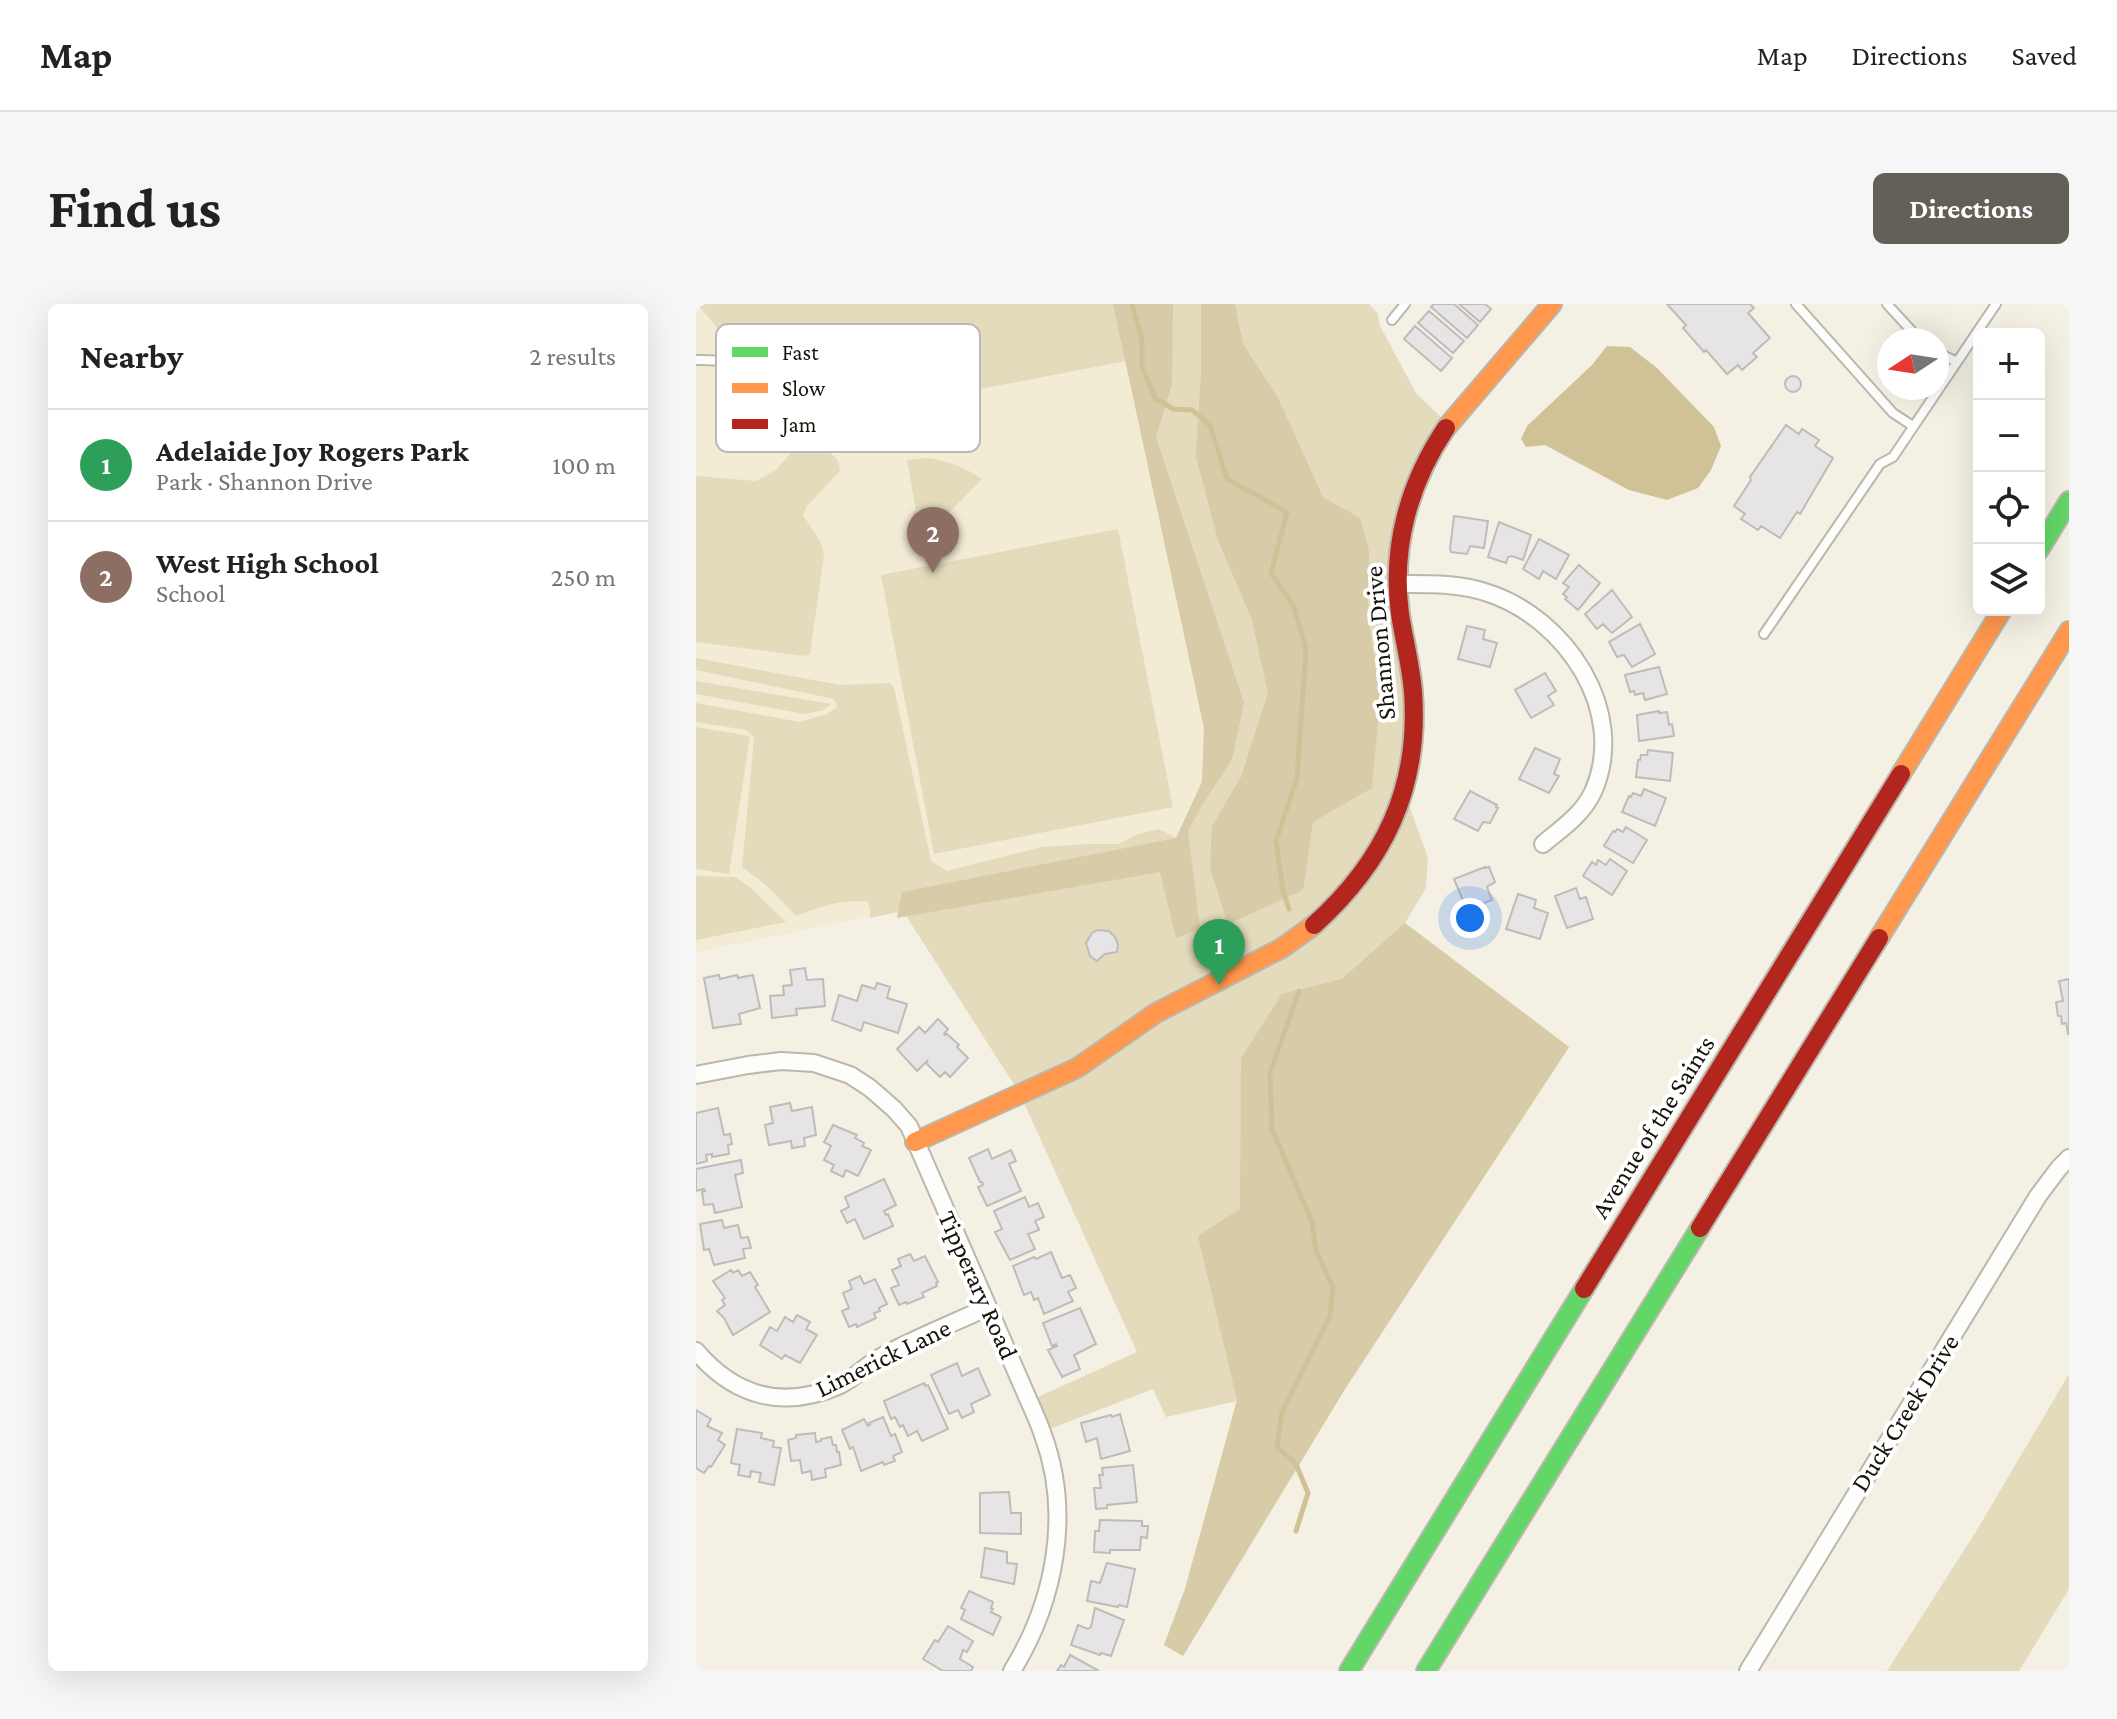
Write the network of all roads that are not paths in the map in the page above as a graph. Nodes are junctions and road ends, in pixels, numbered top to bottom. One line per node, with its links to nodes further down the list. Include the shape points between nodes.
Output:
1 (1405, 304): 6 (lane)
2 (1552, 304): 15 (main road, Shannon Drive, via 1431,450 1405,515)
3 (1796, 304): 12 (lane, via 1893,413)
4 (1887, 304): 7 (lane)
5 (1996, 304): 11 (lane)
6 (1392, 320)
7 (1909, 328)
8 (1949, 358): 11 (lane)
9 (696, 360): 10 (lane)
10 (716, 361)
11 (1957, 362): 12 (lane)
12 (1913, 426): 18 (lane, via 1893,457 1880,464)
13 (2069, 501): 14 (main road)
14 (2043, 544)
15 (1398, 584): 19 (street, via 1466,587 1516,605 1557,637 1585,675 1601,725 1600,768 1578,815); 21 (main road, Shannon Drive, via 1413,690 1411,755 1391,826 1340,902 1282,948 1156,1013 1077,1068)
16 (1998, 616): 26 (main road, Avenue of the Saints)
17 (2069, 631): 27 (main road)
18 (1764, 634)
19 (1543, 844)
20 (696, 1075): 21 (street, Tipperary Road, via 781,1061 832,1068 880,1096 909,1126)
21 (915, 1142): 23 (street, Tipperary Road)
22 (2069, 1158): 28 (street, Duck Creek Drive, via 2038,1196)
23 (988, 1307): 24 (street, Limerick Lane, via 878,1358 841,1384 798,1397 758,1395 738,1387); 25 (street, Tipperary Road, via 1044,1436 1057,1501 1047,1596)
24 (696, 1351)
25 (1012, 1671)
26 (1349, 1671)
27 (1426, 1671)
28 (1748, 1671)

